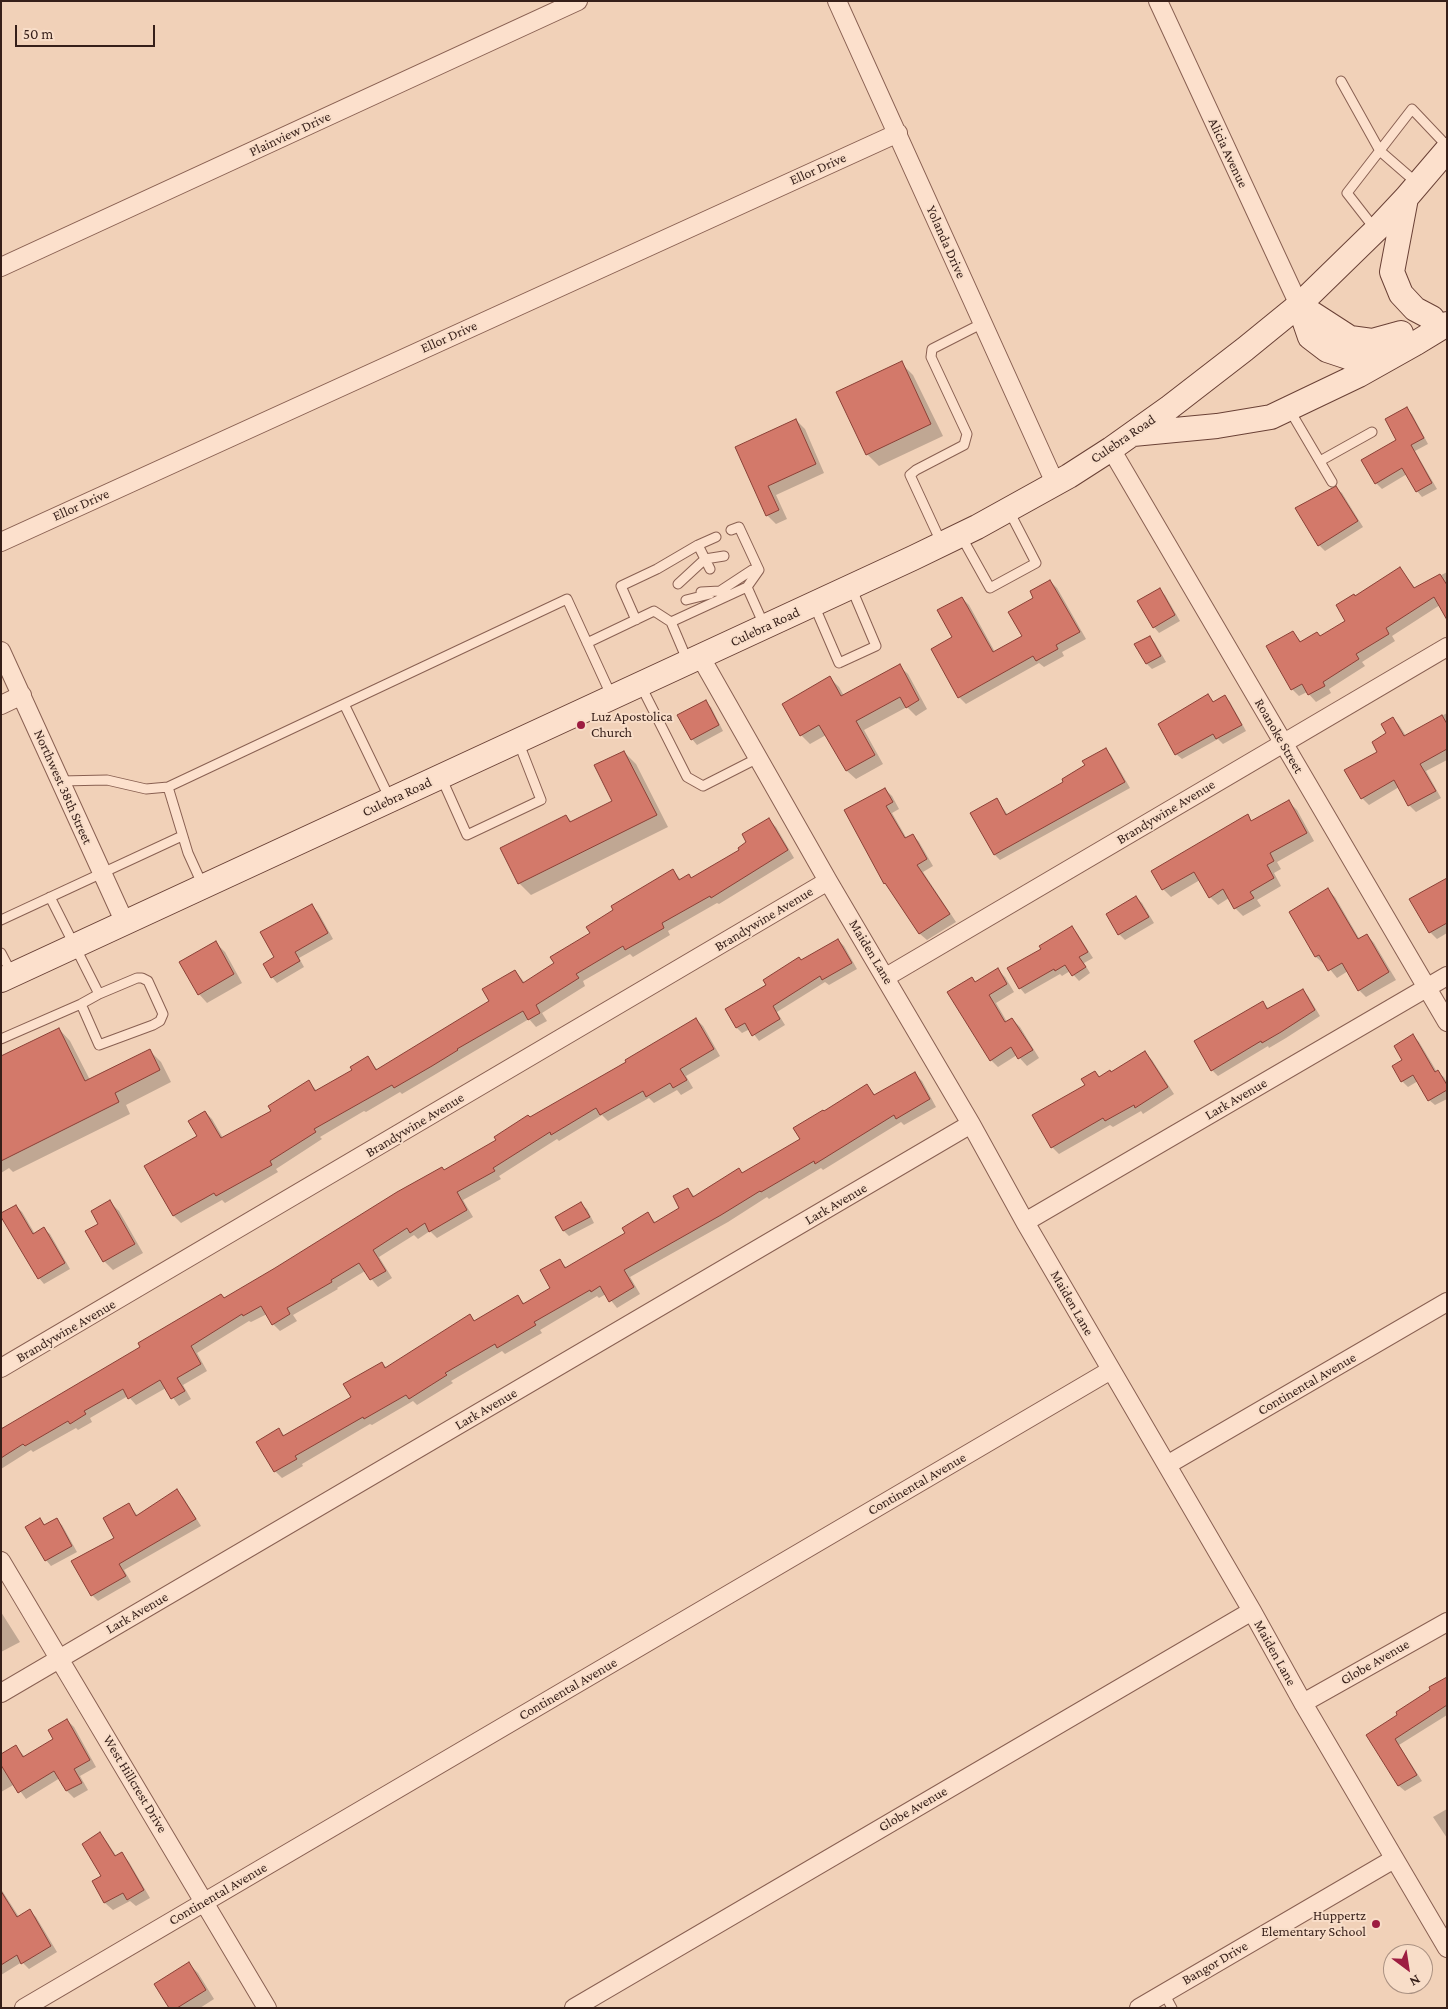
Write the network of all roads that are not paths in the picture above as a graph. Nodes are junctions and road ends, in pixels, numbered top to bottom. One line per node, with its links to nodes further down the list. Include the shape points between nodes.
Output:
1 (578, 1): 10 (street, Plainview Drive)
2 (837, 1): 5 (street, Yolanda Drive)
3 (1158, 1): 11 (street, Alicia Avenue)
4 (1340, 81): 7 (lane)
5 (898, 133): 13 (street, Yolanda Drive); 26 (street, Ellor Drive)
6 (1447, 148): 7 (lane, via 1412,109); 8 (main road, Culebra Road)
7 (1380, 150): 8 (lane); 9 (lane, via 1347,193)
8 (1412, 191): 9 (main road, Culebra Road); 12 (main road, via 1392,272 1401,294 1415,309)
9 (1376, 230): 11 (main road, Culebra Road)
10 (1, 267)
11 (1299, 304): 12 (main road, via 1350,338 1372,341); 14 (main road, via 1310,337 1327,350 1348,357 1372,358); 17 (main road, Culebra Road)
12 (1442, 321): 14 (main road)
13 (983, 323): 21 (street, Yolanda Drive); 25 (lane, via 932,349 931,357 966,434 964,446 910,475)
14 (1416, 344): 15 (main road)
15 (1289, 409): 17 (main road, via 1271,418); 19 (lane)
16 (1372, 432): 19 (lane)
17 (1132, 434): 18 (main road, Culebra Road)
18 (1111, 449): 21 (main road, Culebra Road); 54 (street, Roanoke Street)
19 (1320, 461): 20 (lane)
20 (1332, 482)
21 (1055, 483): 22 (main road, Culebra Road)
22 (1008, 509): 25 (main road, Culebra Road); 25 (lane, via 1036,563 990,588)
23 (731, 530): 35 (lane, via 739,527 759,570)
24 (716, 537): 27 (lane)
25 (951, 539): 36 (main road, Culebra Road)
26 (1, 542)
27 (698, 545): 28 (lane); 41 (lane, via 620,586)
28 (705, 559): 29 (lane); 30 (lane); 32 (lane); 34 (lane)
29 (725, 559)
30 (710, 569)
31 (752, 570): 38 (lane)
32 (694, 576)
33 (734, 578): 38 (lane)
34 (678, 584)
35 (747, 587): 38 (lane); 43 (lane)
36 (851, 587): 40 (main road, Culebra Road); 40 (lane, via 876,646 839,663)
37 (701, 592): 38 (lane)
38 (720, 592): 39 (lane); 42 (lane)
39 (686, 600)
40 (813, 604): 43 (main road, Culebra Road)
41 (636, 620): 42 (lane, via 654,611); 44 (lane)
42 (671, 622): 47 (lane)
43 (765, 627): 47 (main road, Culebra Road)
44 (587, 643): 50 (lane); 51 (lane, via 567,599)
45 (1447, 646): 54 (street, Brandywine Avenue)
46 (1, 651): 49 (street, Northwest 38th Street)
47 (694, 659): 48 (main road, Culebra Road); 55 (street, Maiden Lane)
48 (640, 684): 50 (main road, Culebra Road); 55 (lane, via 687,777 703,786)
49 (22, 695): 52 (street); 57 (street, Northwest 38th Street)
50 (612, 697): 53 (main road, Culebra Road)
51 (344, 704): 58 (lane); 59 (lane)
52 (1, 705)
53 (518, 741): 56 (main road, Culebra Road); 56 (lane, via 541,800 467,835)
54 (1283, 743): 71 (street, Brandywine Avenue); 72 (street, Roanoke Street)
55 (758, 758): 62 (street, Maiden Lane)
56 (440, 776): 59 (main road, Culebra Road)
57 (61, 781): 58 (lane, via 107,780 146,789); 61 (street, Northwest 38th Street)
58 (168, 787): 60 (lane)
59 (390, 800): 63 (main road, Culebra Road)
60 (182, 836): 61 (lane); 63 (lane)
61 (102, 872): 64 (lane); 66 (street, Northwest 38th Street)
62 (828, 881): 71 (street, Maiden Lane); 80 (street, Brandywine Avenue)
63 (203, 886): 66 (main road, Culebra Road)
64 (50, 897): 65 (lane); 67 (lane)
65 (1, 920)
66 (125, 923): 67 (main road, Culebra Road)
67 (74, 946): 70 (main road, Culebra Road); 73 (lane)
68 (1, 953): 70 (lane)
69 (1447, 976): 72 (street, Lark Avenue)
70 (7, 977)
71 (886, 977): 77 (street, Maiden Lane)
72 (1427, 988): 75 (street, Roanoke Street); 78 (street, Lark Avenue)
73 (99, 994): 74 (lane); 74 (lane, via 142,978 148,981 164,1014 153,1026 99,1045)
74 (81, 1004): 76 (lane)
75 (1447, 1022)
76 (1, 1039)
77 (971, 1124): 78 (street, Maiden Lane); 86 (street, Lark Avenue)
78 (1025, 1222): 81 (street, Maiden Lane)
79 (1447, 1302): 82 (street, Continental Avenue)
80 (1, 1368)
81 (1111, 1370): 82 (street, Maiden Lane); 90 (street, Continental Avenue)
82 (1166, 1465): 84 (street, Maiden Lane)
83 (1, 1561): 86 (street, West Hillcrest Drive)
84 (1252, 1611): 88 (street, Maiden Lane); 95 (street, Globe Avenue)
85 (1447, 1622): 88 (street, Globe Avenue)
86 (60, 1658): 87 (street, Lark Avenue); 90 (street, West Hillcrest Drive)
87 (1, 1693)
88 (1303, 1704): 89 (street, Maiden Lane)
89 (1394, 1859): 91 (street, Maiden Lane); 92 (street, Bangor Drive)
90 (205, 1902): 93 (street, Continental Avenue); 94 (street, West Hillcrest Drive)
91 (1447, 1948)
92 (1168, 2000): 96 (street, Bangor Drive)
93 (24, 2008)
94 (267, 2008)
95 (574, 2008)
96 (1139, 2008)

